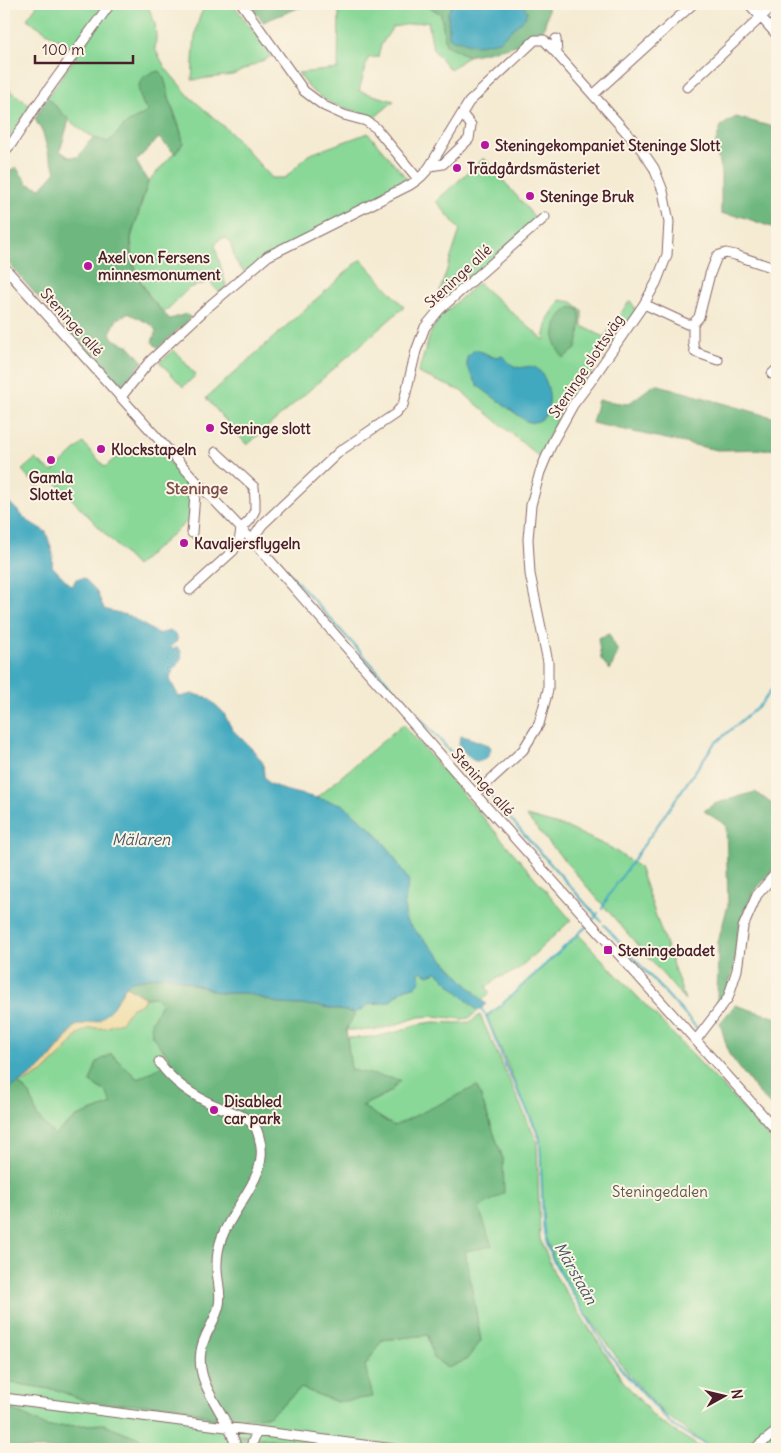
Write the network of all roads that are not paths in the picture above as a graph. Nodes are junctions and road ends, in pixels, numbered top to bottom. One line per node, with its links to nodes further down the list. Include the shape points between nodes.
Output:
1 (110, 4): 13 (street)
2 (242, 4): 15 (street, via 304,91 324,106 366,121 376,128)
3 (693, 4): 11 (street)
4 (749, 4): 6 (street)
5 (775, 4): 6 (street)
6 (761, 17): 7 (street); 10 (street)
7 (777, 35)
8 (556, 39): 9 (street)
9 (557, 54): 11 (street, Steninge slottsväg); 12 (street, Steninge slottsväg, via 544,40 535,40 469,102)
10 (687, 87)
11 (593, 95): 19 (street, Steninge slottsväg, via 641,149 654,168 663,191 669,222 667,255)
12 (462, 114): 14 (street, Steninge slottsväg); 14 (street, via 471,125 469,139 443,164)
13 (4, 152)
14 (430, 166): 15 (street, Steninge slottsväg)
15 (418, 179): 22 (street, via 410,186 268,256 150,361)
16 (545, 217): 27 (street, Steninge allé, via 440,309 425,327 403,405 395,414 340,451 262,525)
17 (4, 267): 22 (street, Steninge allé)
18 (777, 269): 20 (street, via 735,255 717,256 699,318)
19 (644, 304): 20 (street); 29 (street, Steninge slottsväg, via 573,406 540,472 532,505 528,548 535,605 548,662 548,690 539,724 523,750)
20 (693, 324): 21 (street, via 695,352)
21 (718, 360)
22 (120, 397): 24 (street, Steninge allé)
23 (216, 452): 25 (street, via 254,487 255,510)
24 (196, 481): 25 (street, Steninge allé); 26 (street)
25 (241, 530): 27 (street, Steninge allé); 28 (street, via 240,542 233,551)
26 (192, 533)
27 (252, 540): 29 (street, Steninge allé)
28 (190, 590)
29 (475, 794): 31 (street, Steninge allé)
30 (777, 872): 31 (street, via 757,895 743,927 737,970 728,998)
31 (696, 1040): 33 (street, Steninge allé)
32 (159, 1062): 35 (street, via 177,1084 189,1092 243,1117 255,1127 261,1144 262,1159 256,1178 221,1238 217,1264 219,1306 201,1351 202,1374)
33 (777, 1131)
34 (4, 1398): 35 (street)
35 (228, 1427): 36 (street); 38 (street)
36 (258, 1431): 39 (street); 40 (street)
37 (777, 1431): 41 (street)
38 (238, 1449)
39 (250, 1449)
40 (394, 1449)
41 (754, 1449)

